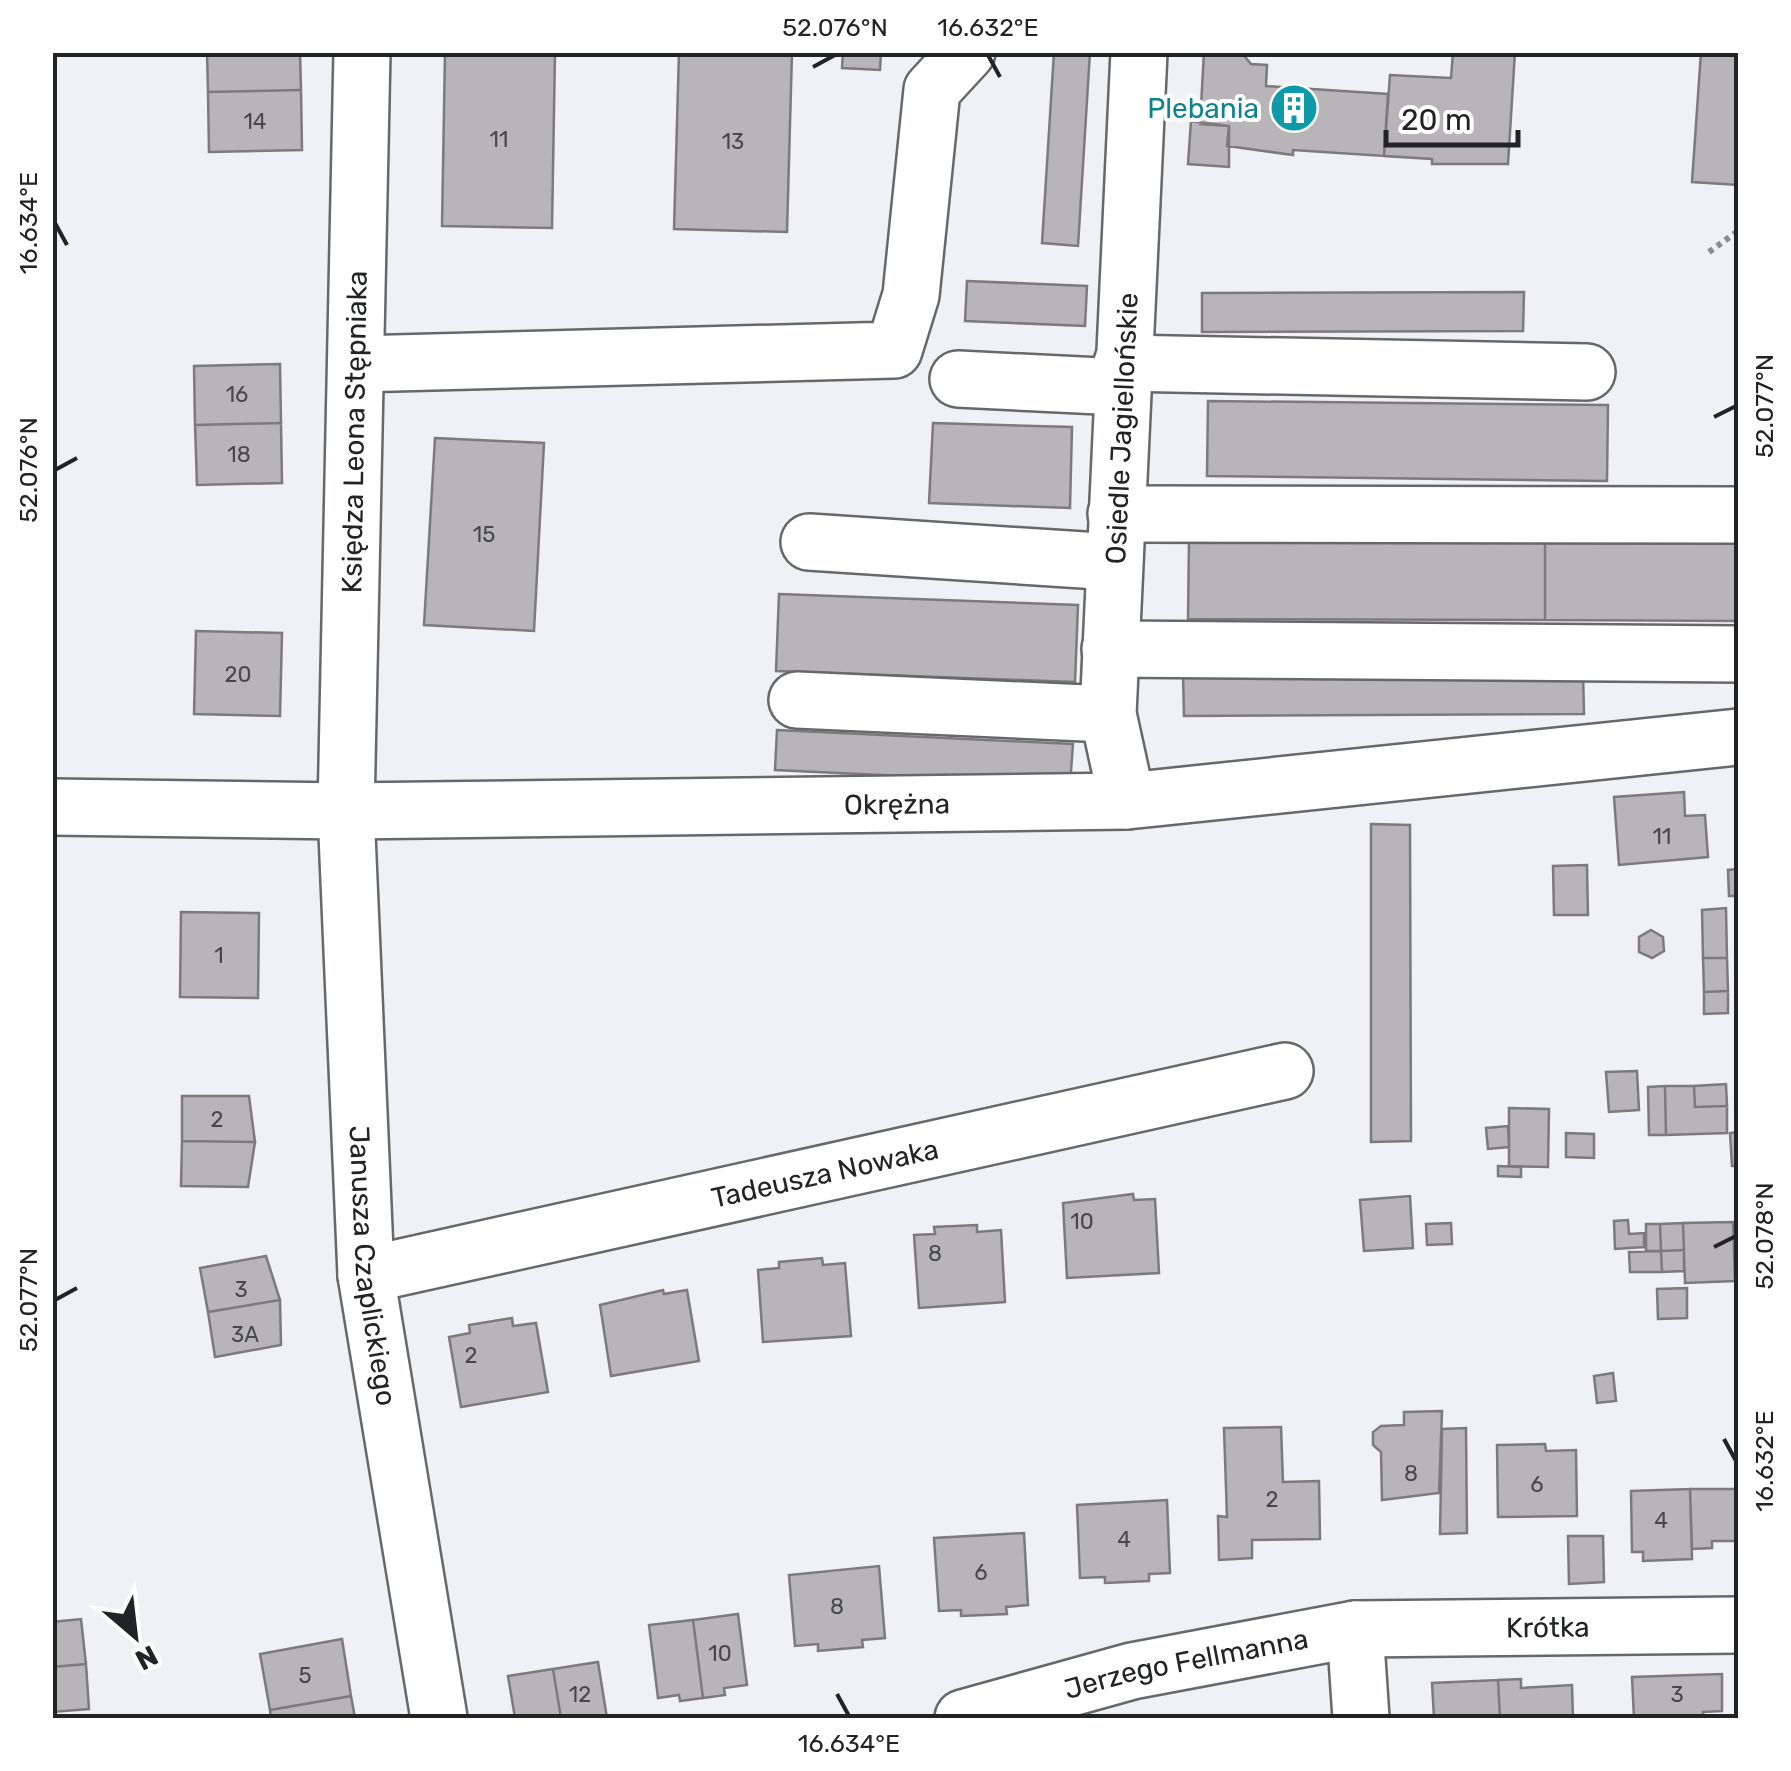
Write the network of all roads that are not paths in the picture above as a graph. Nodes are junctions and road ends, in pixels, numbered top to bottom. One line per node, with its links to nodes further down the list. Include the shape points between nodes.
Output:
1 (362, 52): 4 (street, Księdza Leona Stępniaka)
2 (967, 52): 4 (street, via 932,90 911,295 894,350)
3 (1139, 52): 6 (street, Osiedle Jagiellońskie)
4 (356, 364): 18 (street, Księdza Leona Stępniaka)
5 (1588, 372): 6 (street)
6 (1122, 375): 7 (street); 9 (street, Osiedle Jagiellońskie)
7 (958, 379)
8 (1738, 516): 9 (street)
9 (1115, 538): 10 (street); 11 (street, Osiedle Jagiellońskie)
10 (809, 542)
11 (1110, 649): 12 (street); 14 (street, Osiedle Jagiellońskie)
12 (1738, 654)
13 (797, 700): 14 (street)
14 (1108, 714): 16 (street, Osiedle Jagiellońskie)
15 (1738, 737): 16 (street, Okrężna)
16 (1127, 801): 18 (street, Okrężna)
17 (52, 807): 18 (street, Okrężna)
18 (346, 811): 20 (street, Janusza Czaplickiego)
19 (1284, 1071): 20 (street, Tadeusza Nowaka)
20 (366, 1275): 23 (street, Janusza Czaplickiego)
21 (1738, 1625): 22 (street, Krótka)
22 (1354, 1630): 24 (street, Jerzego Fellmanna, via 1132,1672); 25 (street)
23 (439, 1718)
24 (964, 1718)
25 (1361, 1718)

